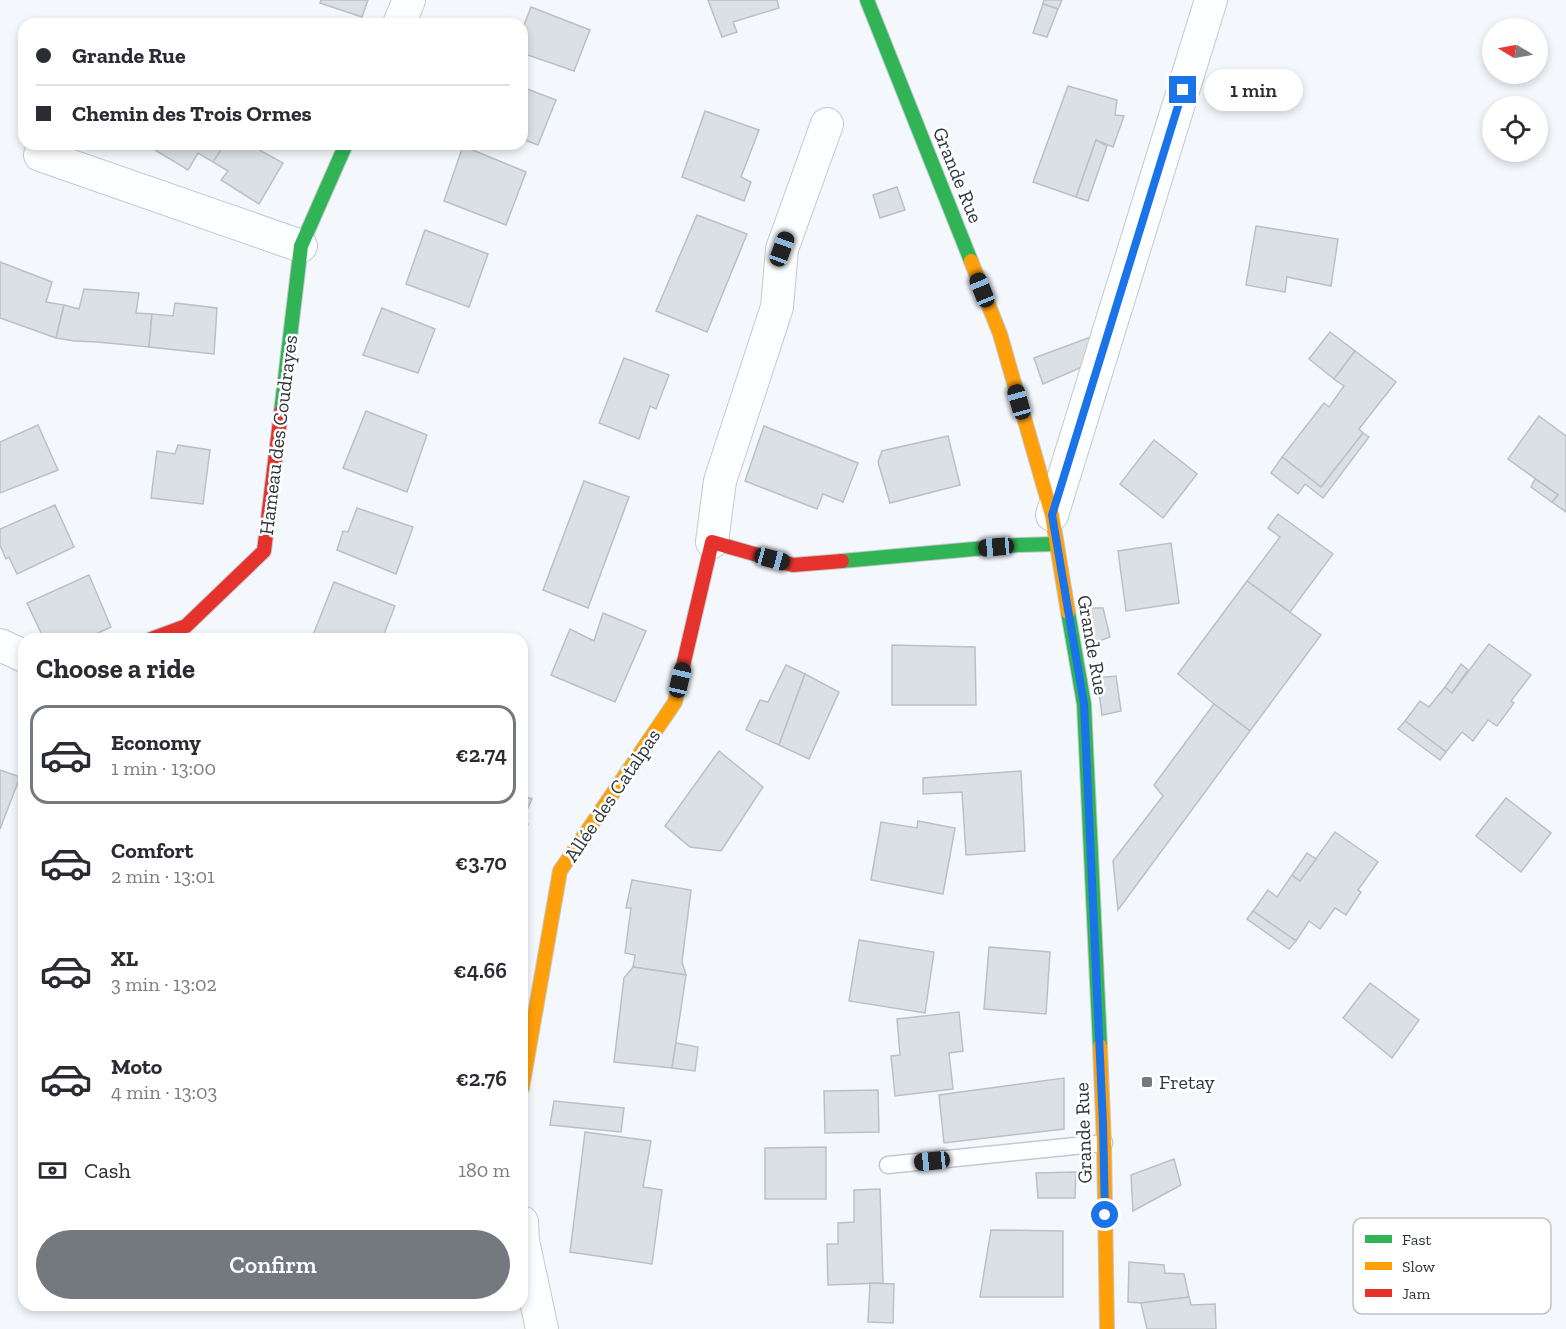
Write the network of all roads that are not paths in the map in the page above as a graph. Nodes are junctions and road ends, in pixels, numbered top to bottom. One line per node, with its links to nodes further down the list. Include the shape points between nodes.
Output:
1 (409, 0): 4 (street)
2 (867, 0): 9 (street, Grande Rue, via 1000,334)
3 (1211, 0): 9 (street)
4 (402, 18)
5 (827, 124): 10 (street, Allée des Catalpas, via 782,249 777,307 720,481)
6 (343, 150): 8 (street, Hameau des Coudrayes)
7 (40, 155): 8 (street)
8 (302, 246): 11 (street, Hameau des Coudrayes, via 264,551 186,626)
9 (1054, 530): 10 (street, via 1019,545 793,565); 15 (street, Grande Rue, via 1084,704)
10 (712, 542): 14 (street, Allée des Catalpas, via 675,702 560,871)
11 (168, 633)
12 (0, 645): 13 (street)
13 (18, 653)
14 (528, 1054)
15 (1104, 1143): 16 (lane); 19 (street, Grande Rue)
16 (888, 1166)
17 (528, 1264): 18 (street)
18 (542, 1329)
19 (1107, 1329)

